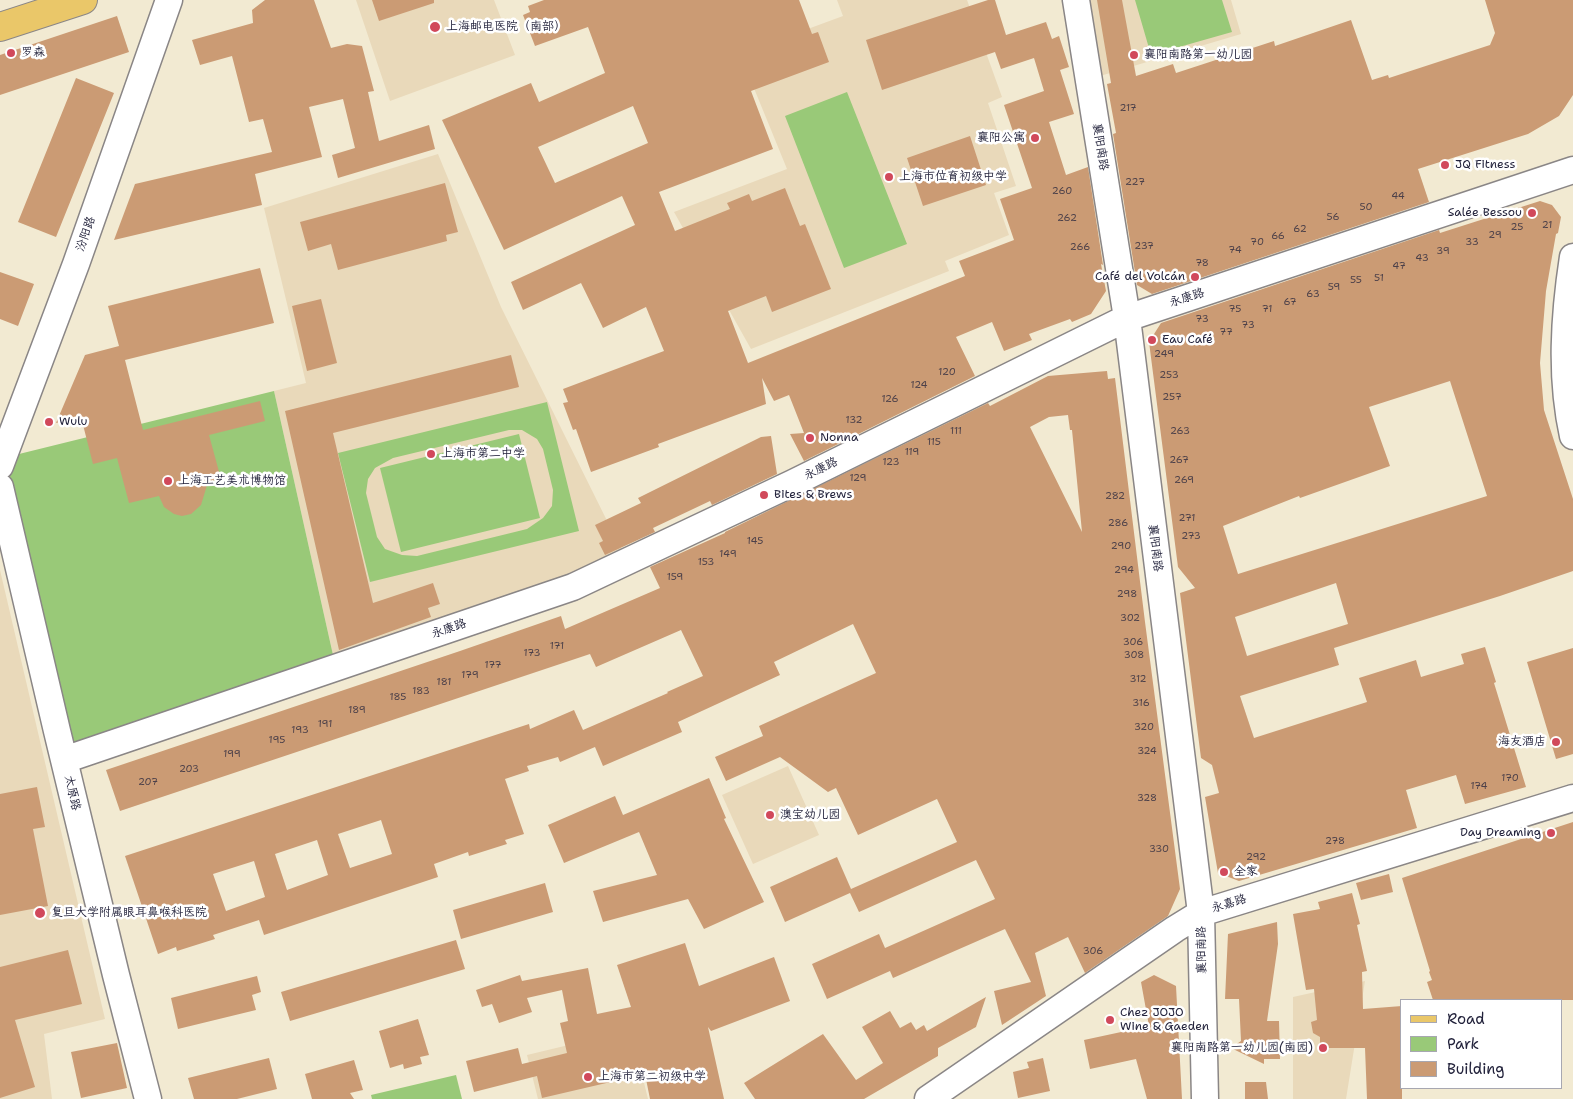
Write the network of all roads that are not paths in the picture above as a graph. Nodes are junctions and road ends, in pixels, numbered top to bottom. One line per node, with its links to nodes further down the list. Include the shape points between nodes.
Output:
1 (83, 0): 4 (main road)
2 (169, 0): 9 (street, 汾阳路, via 76,264)
3 (1076, 0): 7 (street, 襄阳南路)
4 (0, 27)
5 (1573, 170): 7 (street, 永康路)
6 (1573, 257): 8 (street, via 1564,355)
7 (1127, 318): 11 (street, 永康路, via 802,479 573,587); 13 (street, 襄阳南路)
8 (1573, 436)
9 (0, 466)
10 (0, 487): 11 (street, 太原路)
11 (64, 760): 14 (street, 太原路)
12 (1573, 798): 13 (street, 永嘉路)
13 (1201, 913): 15 (street, 永嘉路); 16 (street, 襄阳南路)
14 (148, 1099)
15 (928, 1099)
16 (1205, 1099)

